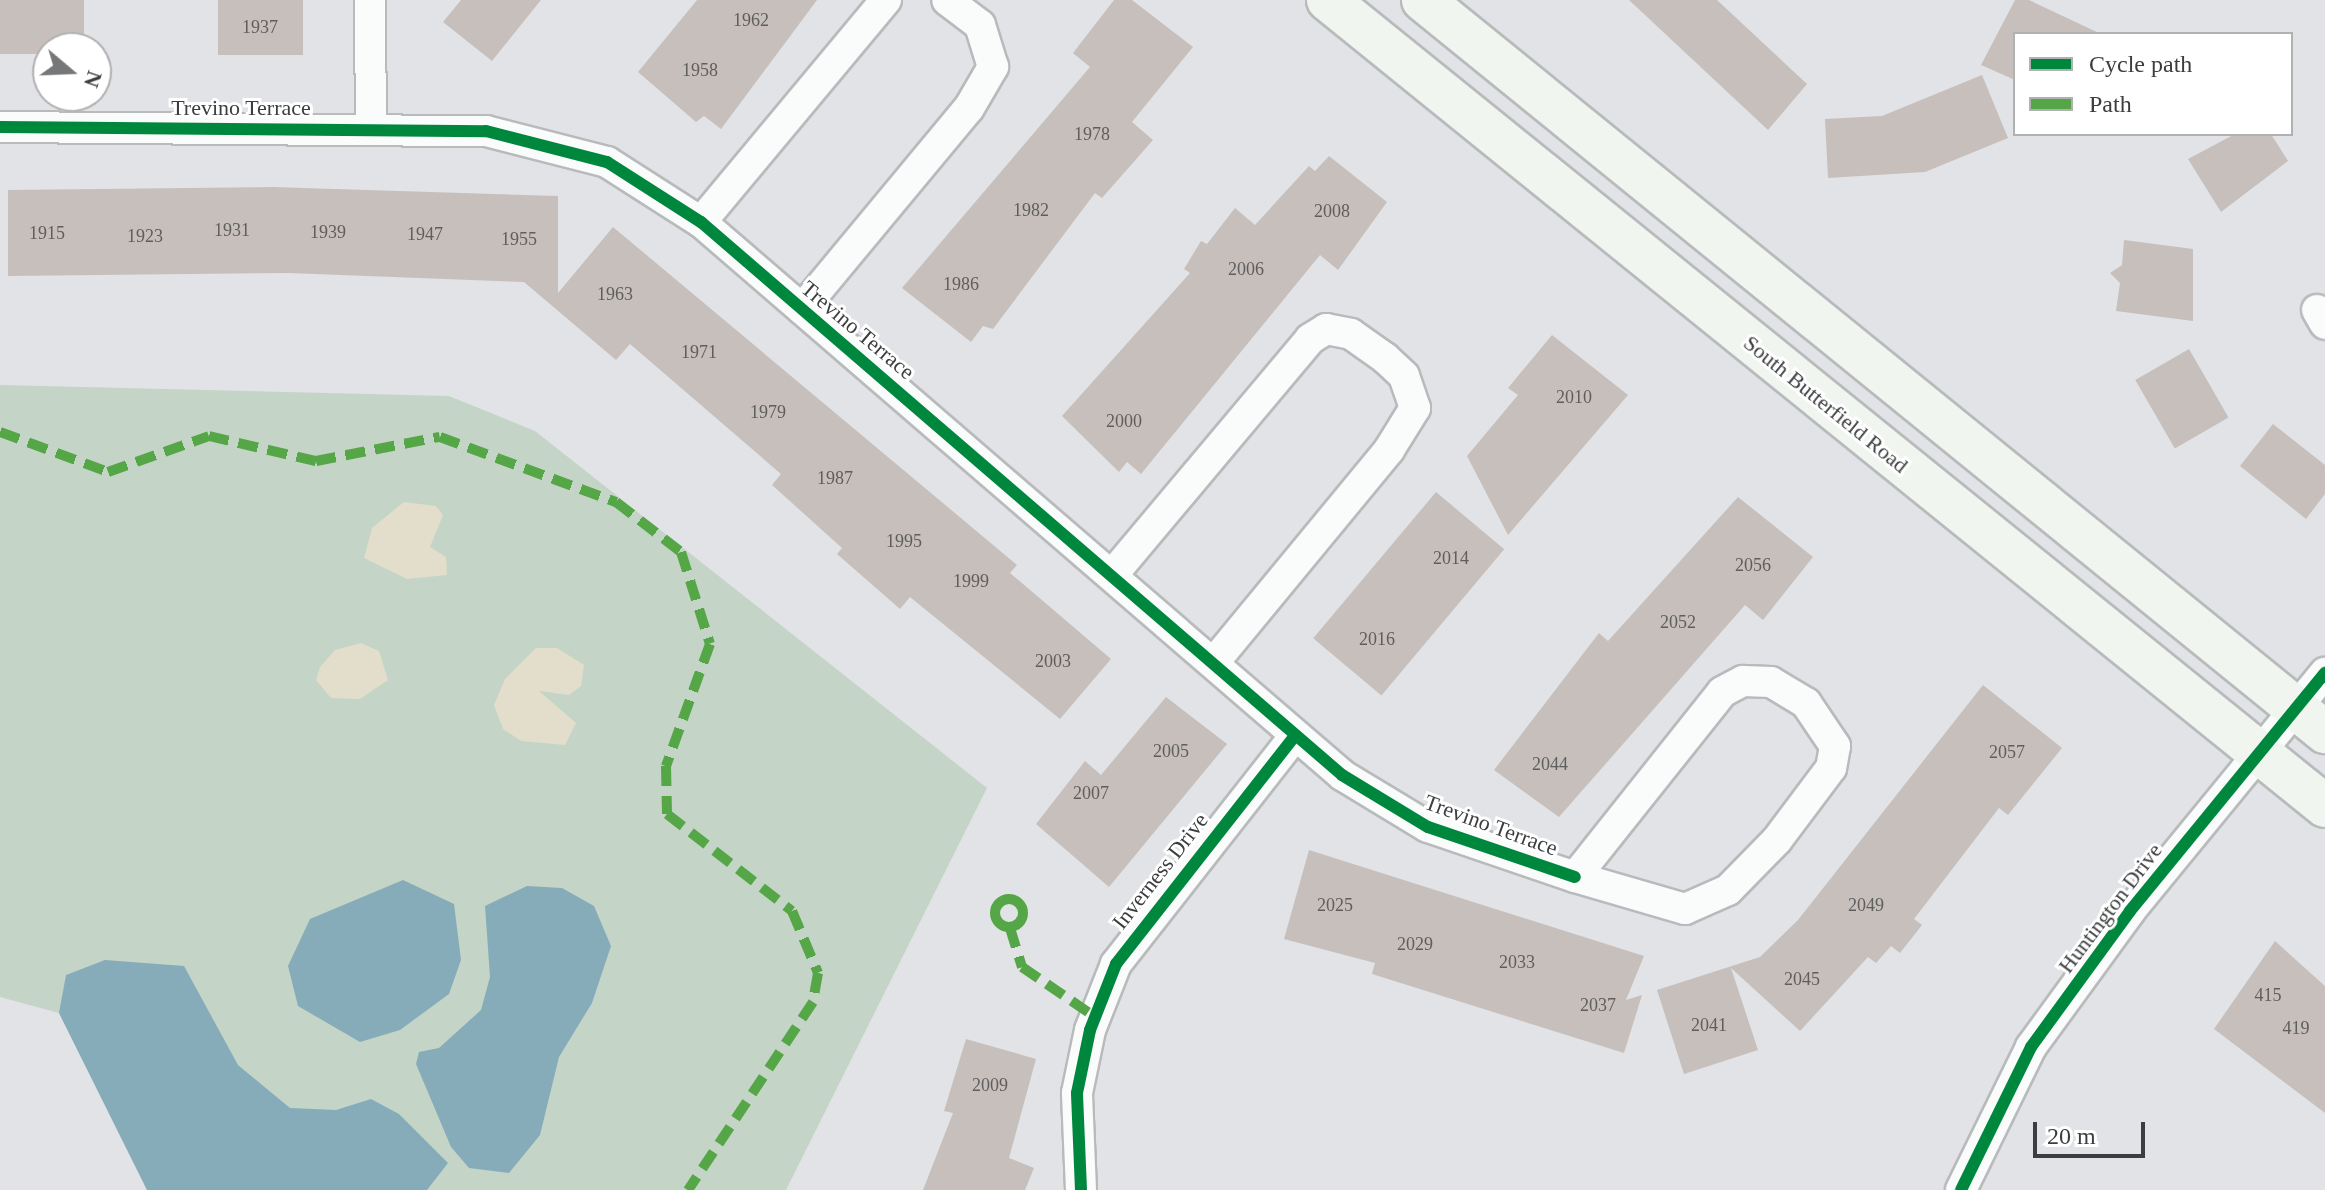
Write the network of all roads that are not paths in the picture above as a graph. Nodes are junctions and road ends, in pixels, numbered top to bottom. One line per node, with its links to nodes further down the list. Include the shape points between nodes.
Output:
1 (370, 0): 7 (street)
2 (886, 0): 8 (street)
3 (947, 0): 9 (street, Trevino Terrace, via 980,25 993,67 969,108)
4 (1328, 0): 15 (main road, South Butterfield Road)
5 (1423, 0): 13 (main road)
6 (0, 127): 7 (street, Trevino Terrace)
7 (371, 128): 8 (street, Trevino Terrace, via 538,139 607,162)
8 (701, 222): 9 (street, Trevino Terrace)
9 (802, 309): 10 (street, Trevino Terrace)
10 (1113, 574): 11 (street, Trevino Terrace); 11 (street, via 1310,339 1326,329 1351,334 1385,358 1414,394 1415,408 1389,450)
11 (1214, 662): 14 (street, Trevino Terrace)
12 (2325, 673): 13 (street, Huntington Drive)
13 (2310, 720): 15 (street, Huntington Drive)
14 (1295, 736): 17 (street, Trevino Terrace, via 1368,793 1428,827); 18 (street, Inverness Drive, via 1136,930 1116,964 1090,1030 1077,1093)
15 (2259, 753): 16 (main road, South Butterfield Road); 19 (street, Huntington Drive, via 2031,1047)
16 (2325, 806)
17 (1575, 877): 17 (street, Trevino Terrace, via 1685,909 1711,901 1777,840 1831,768 1830,732 1806,703 1771,682 1743,681 1722,692)
18 (1081, 1190)
19 (1961, 1190)

